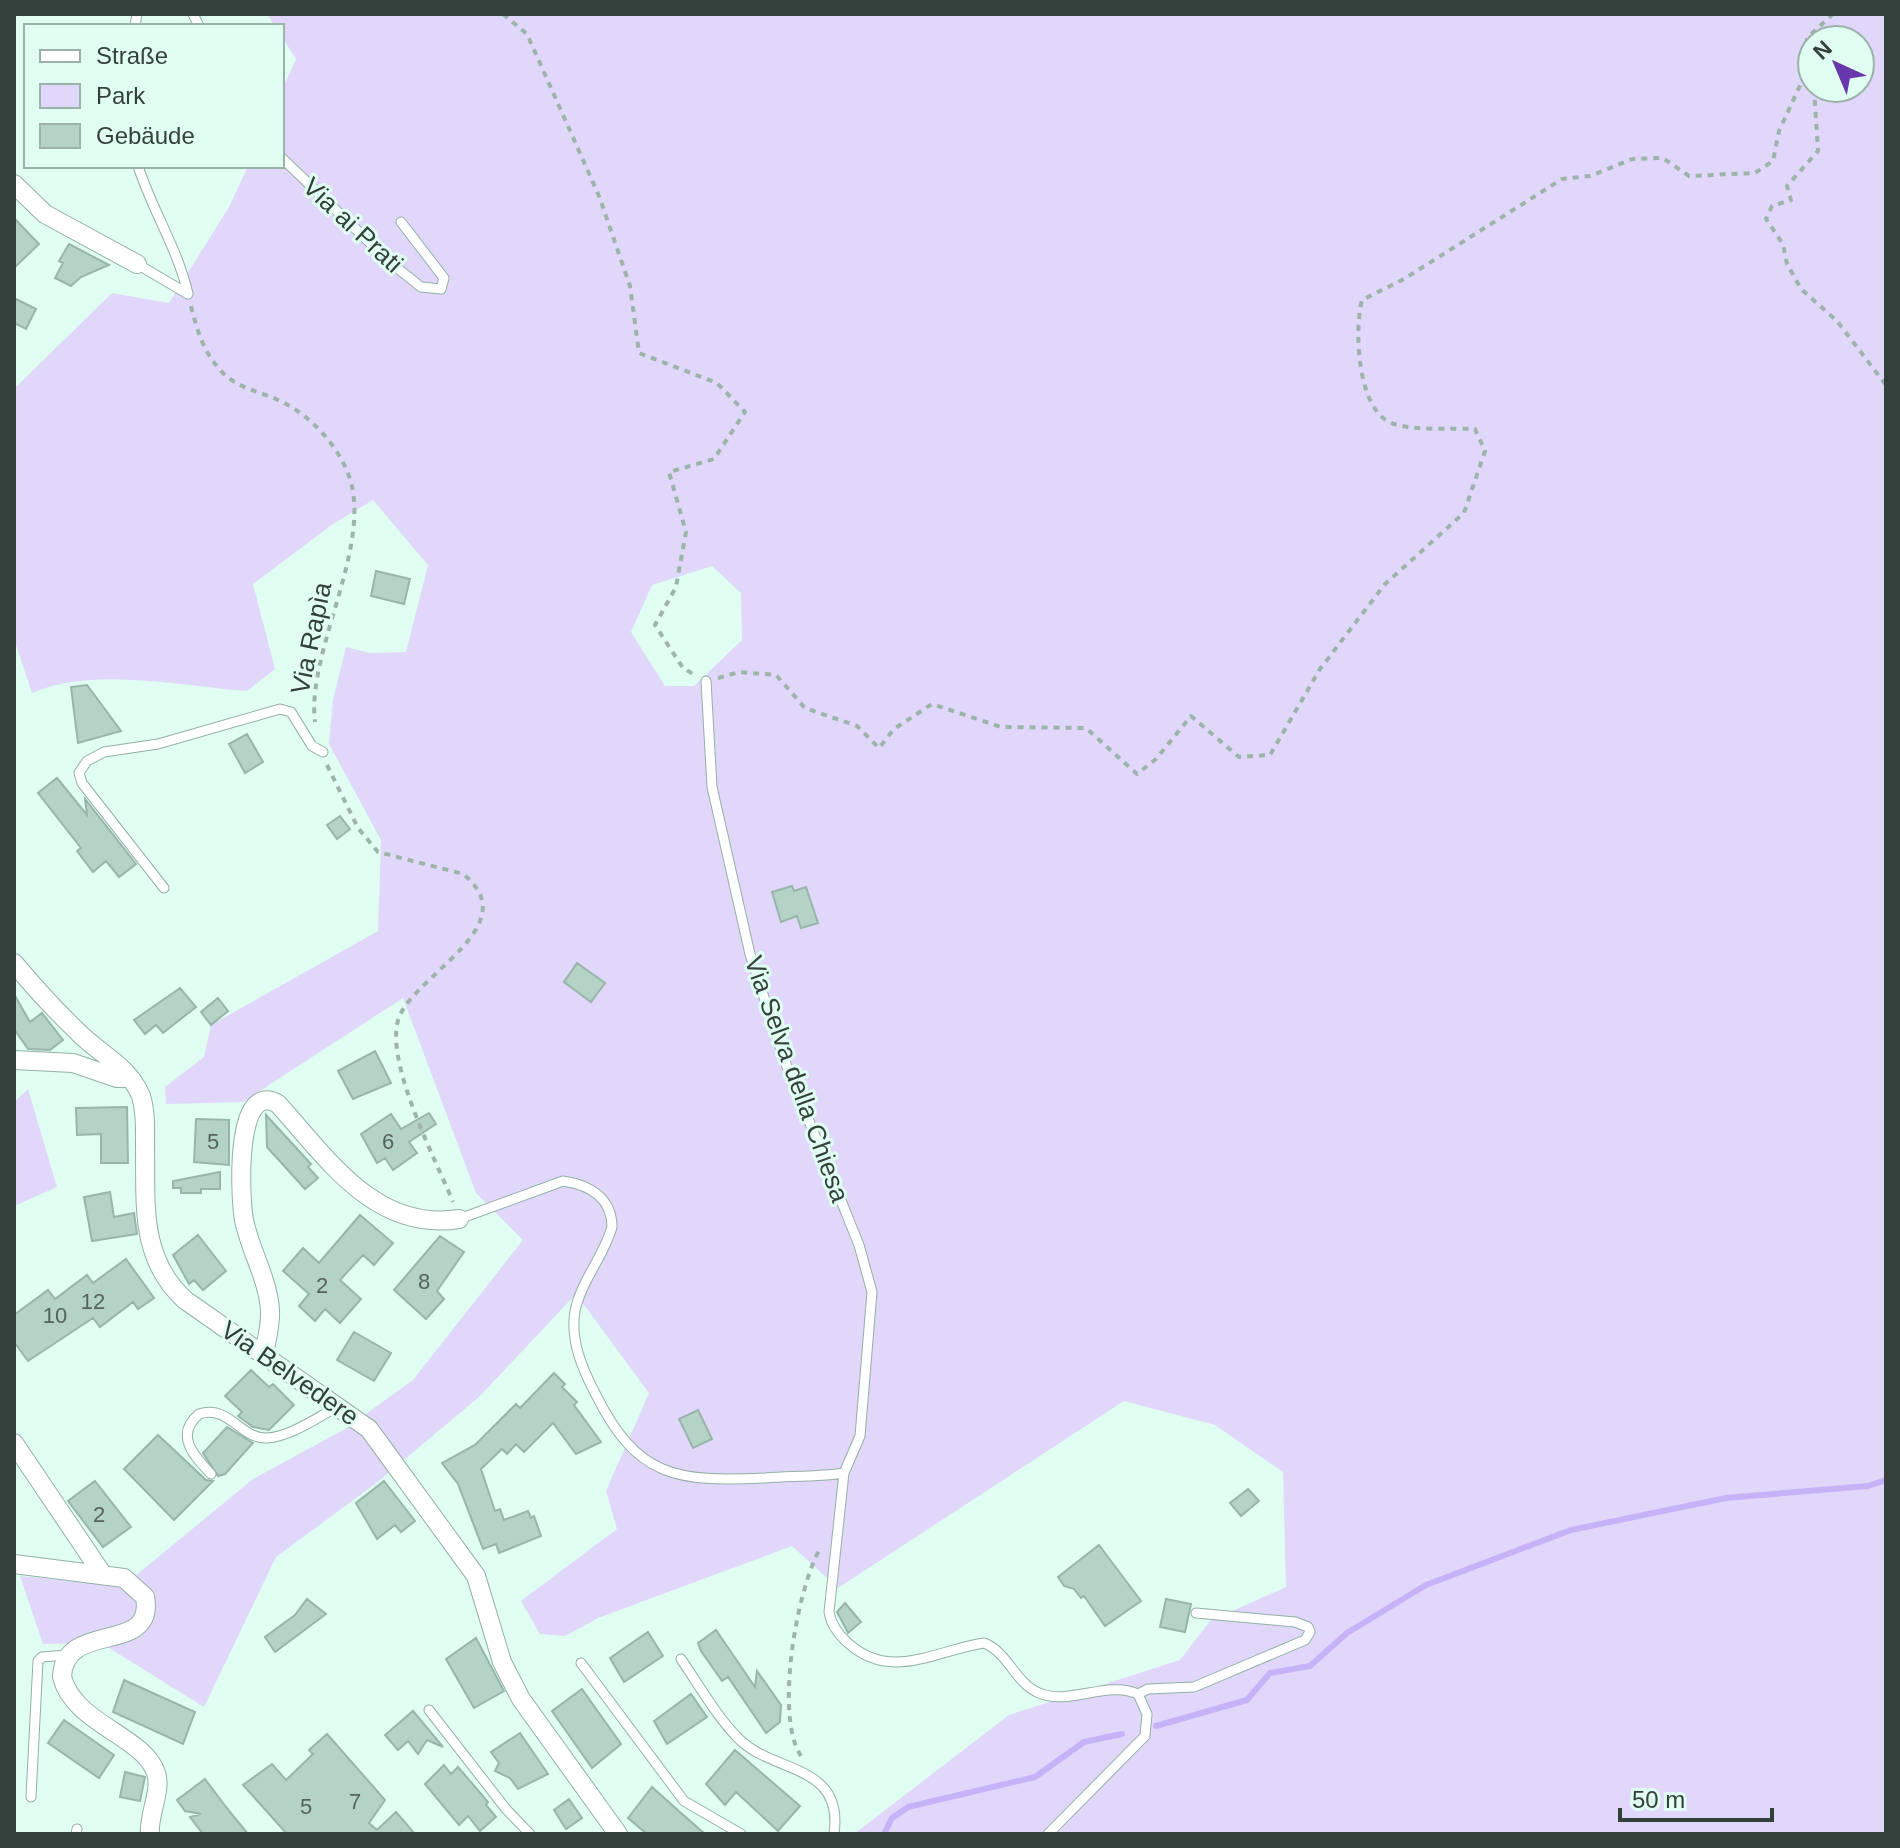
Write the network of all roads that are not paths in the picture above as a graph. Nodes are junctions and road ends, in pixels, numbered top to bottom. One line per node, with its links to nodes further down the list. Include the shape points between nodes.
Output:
1 (284, 160): 4 (lane, Via ai Prati, via 391,263 421,287 441,289 444,278)
2 (139, 168): 5 (lane, via 183,270 188,294)
3 (14, 184): 5 (street, via 45,214)
4 (401, 222)
5 (137, 264)
6 (706, 681): 16 (lane, Via Selva della Chiesa, via 712,787 750,954 872,1292 860,1436)
7 (323, 752): 8 (lane, via 312,746 291,712 280,709 158,744 104,752 87,761 79,773 82,783)
8 (164, 888)
9 (14, 963): 11 (street, Via Belvedere, via 76,1031)
10 (14, 1060): 11 (street, via 73,1063)
11 (130, 1078): 13 (street, Via Belvedere, via 144,1111 152,1257 185,1300)
12 (459, 1219): 13 (street, via 434,1220 373,1203 349,1184 278,1104 259,1102 246,1123 242,1181 244,1220 270,1311); 16 (lane, via 563,1181 580,1183 601,1195 612,1227 575,1311 578,1356 618,1434 652,1465 712,1480)
13 (264, 1353): 14 (street, Via Belvedere)
14 (340, 1406): 17 (lane, via 265,1438 251,1435 222,1413 199,1414 186,1437); 29 (street, Via Belvedere, via 369,1429 466,1560 482,1588 502,1662 521,1699)
15 (14, 1443): 19 (street)
16 (844, 1473): 24 (lane, Via Selva della Chiesa, via 829,1612 842,1637 866,1656 909,1663 984,1643 1044,1694)
17 (211, 1474)
18 (14, 1564): 19 (street)
19 (103, 1575): 21 (street, via 133,1583 145,1597 145,1614 132,1631 78,1646)
20 (1196, 1613): 24 (lane, via 1295,1622 1310,1632 1305,1640 1194,1687)
21 (67, 1655): 26 (lane, via 38,1661); 27 (street, via 62,1677 68,1693 155,1770)
22 (681, 1659): 31 (lane, via 738,1739 823,1787 834,1810)
23 (581, 1663): 30 (lane, via 684,1801)
24 (1138, 1694): 32 (lane, via 1147,1714 1145,1736)
25 (429, 1710): 28 (lane)
26 (31, 1797)
27 (150, 1834)
28 (530, 1834)
29 (618, 1834)
30 (741, 1834)
31 (834, 1834)
32 (1048, 1834)

